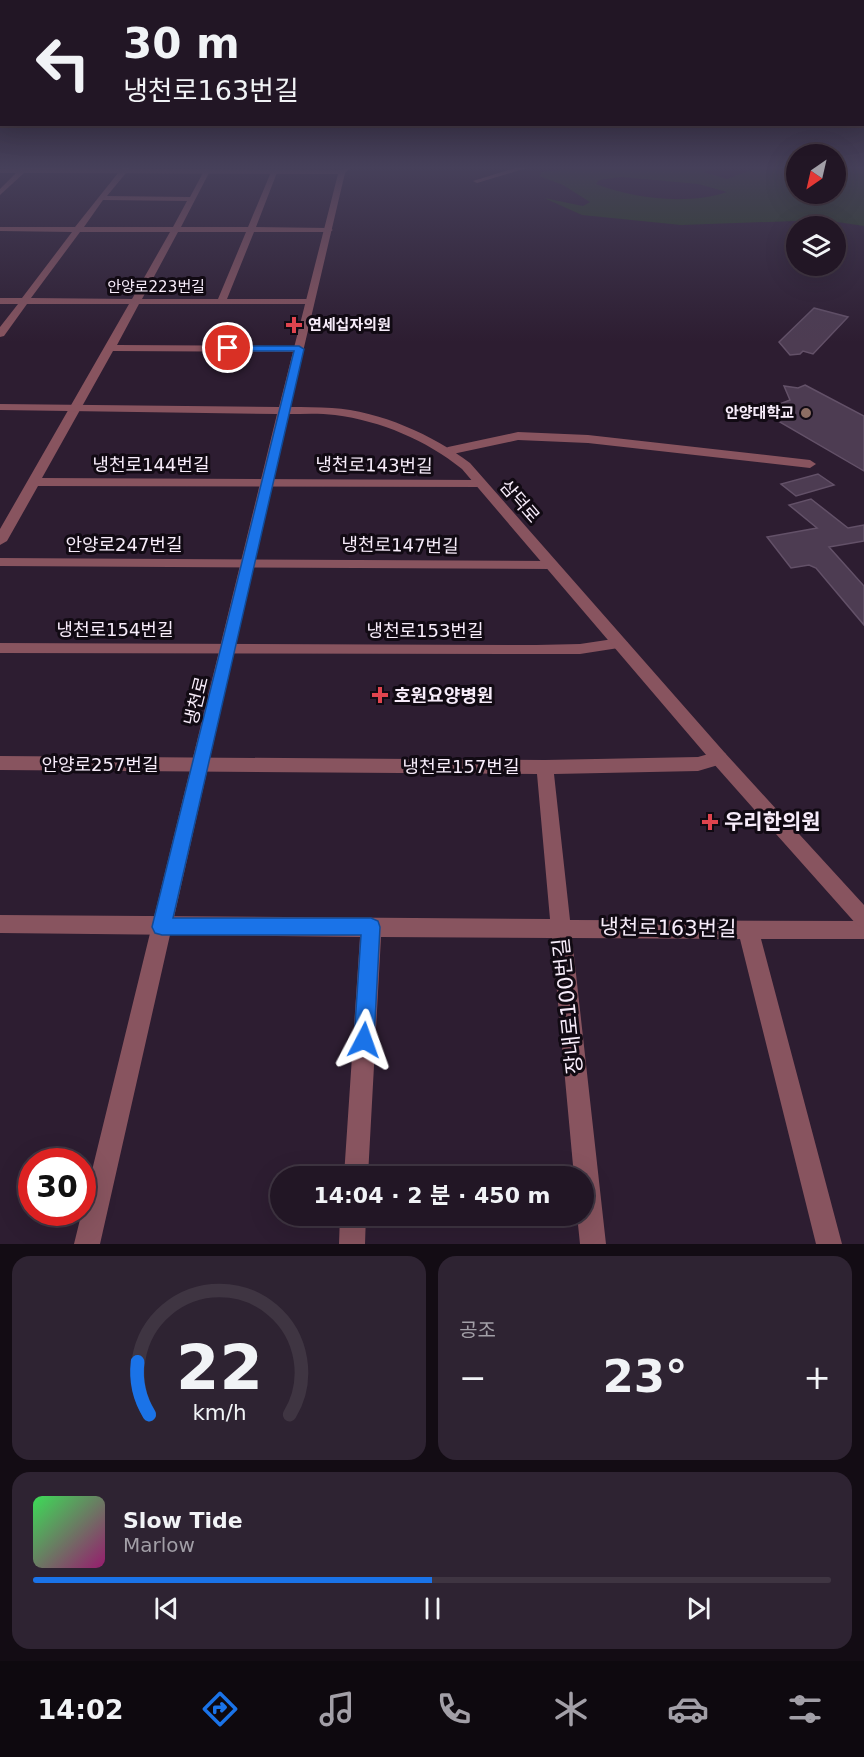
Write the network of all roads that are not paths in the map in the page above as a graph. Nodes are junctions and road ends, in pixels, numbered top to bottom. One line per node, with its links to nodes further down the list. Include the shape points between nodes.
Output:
1 (82, 226): 7 (street)
2 (177, 226): 6 (street)
3 (253, 226): 8 (street)
4 (330, 226): 9 (street, 냉천로)
5 (0, 229): 7 (street)
6 (175, 229): 7 (street); 8 (street); 12 (street)
7 (79, 230): 11 (street)
8 (251, 230): 9 (street); 13 (street)
9 (329, 230): 14 (street, 냉천로)
10 (0, 301): 11 (street, 안양로223번길)
11 (26, 301): 12 (street, 안양로223번길); 15 (street)
12 (135, 302): 13 (street, 안양로223번길); 16 (street)
13 (221, 302): 14 (street, 안양로223번길)
14 (311, 302): 17 (street, 냉천로)
15 (0, 334)
16 (109, 348): 17 (street); 19 (street)
17 (299, 349): 20 (street, 냉천로)
18 (0, 407): 19 (street, 삼덕로)
19 (77, 407): 20 (street, 삼덕로); 23 (street)
20 (284, 409): 21 (street, 삼덕로, via 334,411 377,420); 24 (street, 냉천로)
21 (448, 451): 22 (street, via 518,436 588,439); 25 (street, 삼덕로)
22 (810, 464)
23 (34, 482): 24 (street, 냉천로144번길); 26 (street)
24 (268, 482): 25 (street, 냉천로143번길); 28 (street, 냉천로)
25 (480, 484): 29 (street, 삼덕로)
26 (0, 541)
27 (0, 562): 28 (street, 안양로247번길)
28 (248, 562): 29 (street, 냉천로147번길); 32 (street, 냉천로)
29 (551, 565): 30 (street, 삼덕로)
30 (620, 644): 32 (street, 냉천로153번길, via 536,650); 33 (street, 삼덕로)
31 (0, 648): 32 (street, 냉천로154번길)
32 (229, 648): 35 (street, 냉천로)
33 (719, 758): 36 (street, 냉천로157번길, via 698,764); 37 (street, 삼덕로)
34 (0, 763): 35 (street, 안양로257번길)
35 (201, 764): 36 (street, 냉천로157번길); 39 (street, 냉천로)
36 (545, 767): 41 (street, 장내로100번길)
37 (864, 919)
38 (0, 924): 39 (street, 냉천로163번길)
39 (162, 927): 40 (street, 냉천로163번길); 46 (street, 냉천로)
40 (371, 927): 41 (street, 냉천로163번길); 44 (street)
41 (560, 927): 42 (street, 냉천로163번길); 48 (street, 장내로100번길)
42 (748, 929): 43 (street, 냉천로163번길); 49 (street, 냉천로163번길)
43 (864, 930)
44 (357, 1166)
45 (353, 1226): 47 (street)
46 (87, 1244)
47 (352, 1244)
48 (593, 1244)
49 (828, 1244)

